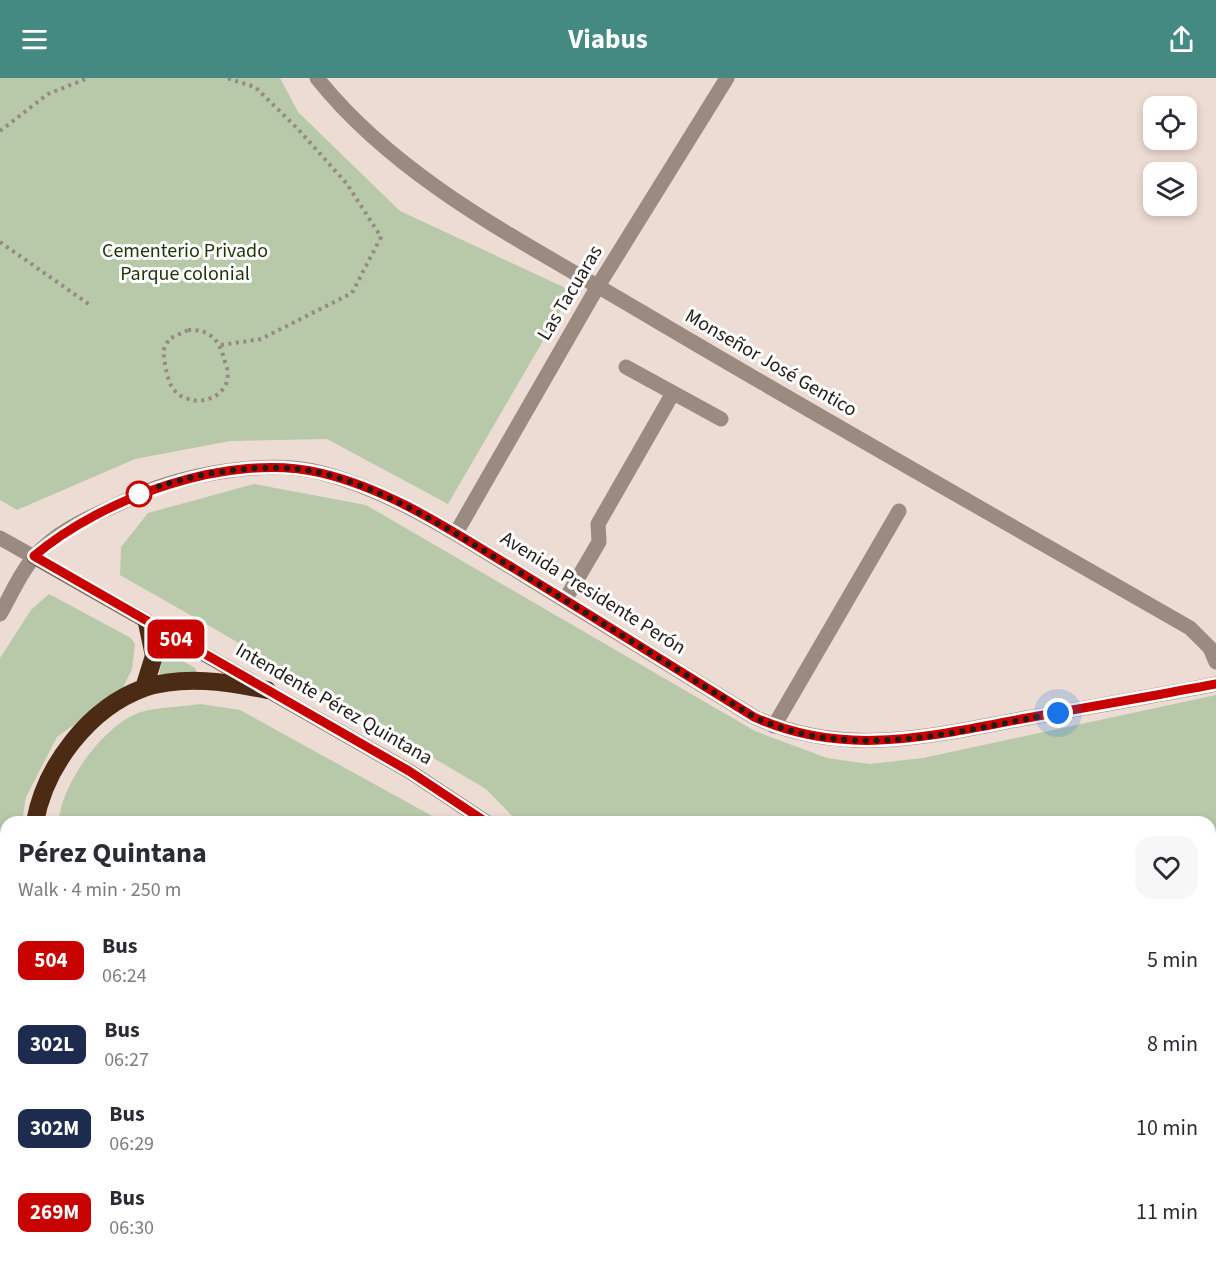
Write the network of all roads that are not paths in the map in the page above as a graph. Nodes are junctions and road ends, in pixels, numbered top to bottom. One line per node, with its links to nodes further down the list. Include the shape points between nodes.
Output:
1 (317, 78): 3 (street, Monseñor José Gentico, via 345,112 425,178)
2 (727, 78): 3 (street, Las Tacuaras)
3 (598, 286): 8 (street, Las Tacuaras); 14 (street, Monseñor José Gentico, via 1190,628 1210,648)
4 (626, 367): 5 (street)
5 (673, 393): 6 (street); 11 (street, via 598,524 599,542)
6 (721, 418)
7 (899, 511): 18 (street)
8 (456, 533): 10 (street, Avenida Presidente Perón, via 381,492 320,472 278,468 220,472 151,489 58,536); 11 (street, Avenida Presidente Perón)
9 (0, 538): 10 (street)
10 (34, 556): 12 (street, Avenida Presidente Perón); 13 (main road, Intendente Pérez Quintana)
11 (565, 600): 18 (street, Avenida Presidente Perón)
12 (0, 614)
13 (147, 622): 16 (highway, via 154,656); 17 (main road, Intendente Pérez Quintana)
14 (1216, 662)
15 (1216, 684): 18 (street, Avenida Presidente Perón, via 899,740 840,742)
16 (144, 688): 17 (highway, via 213,681); 19 (highway, via 97,718 63,754)
17 (267, 690): 20 (main road, Intendente Pérez Quintana, via 419,777)
18 (774, 726)
19 (37, 816)
20 (477, 816)

